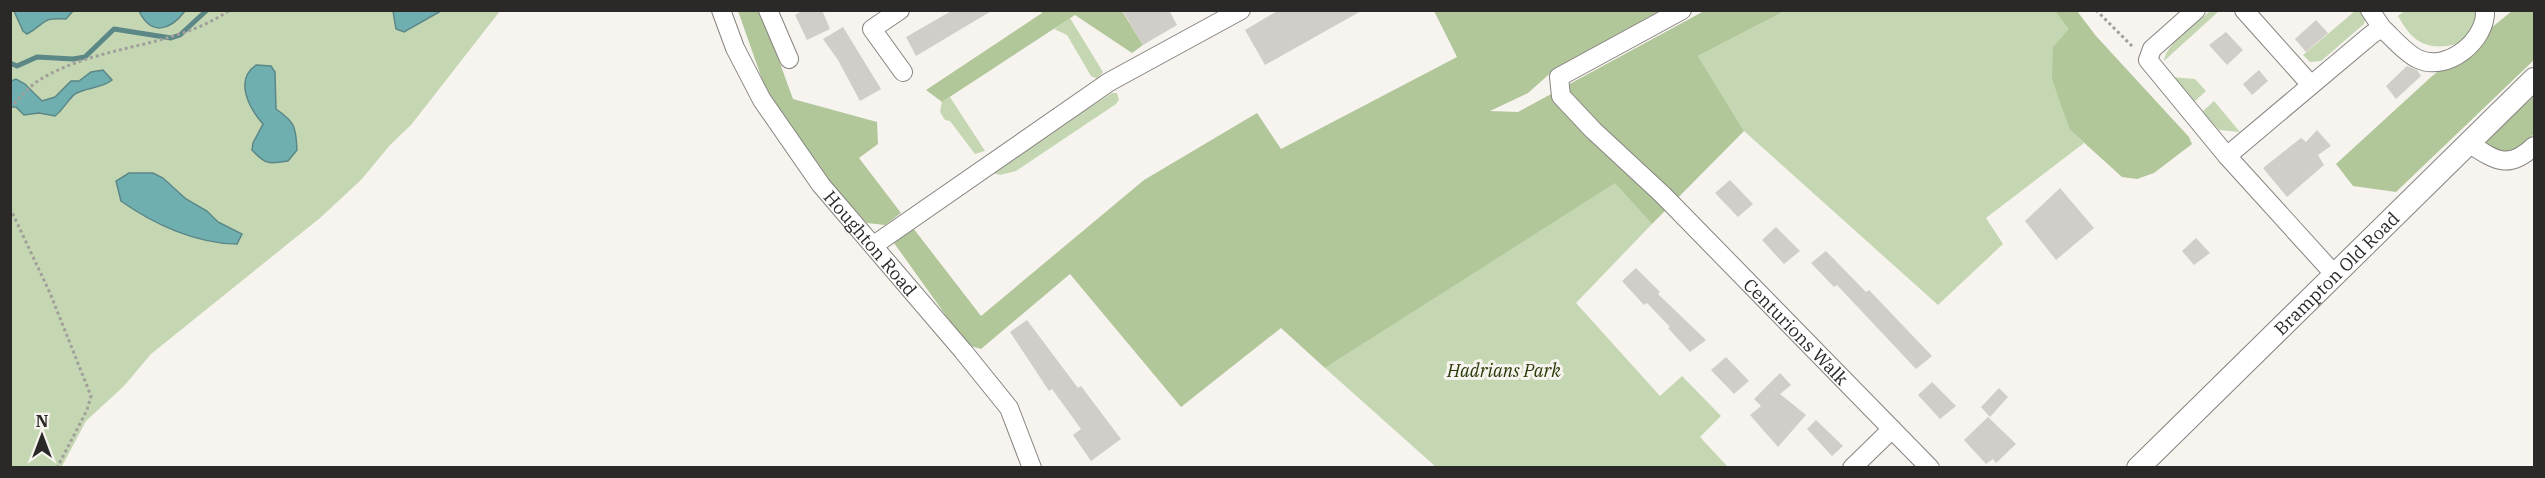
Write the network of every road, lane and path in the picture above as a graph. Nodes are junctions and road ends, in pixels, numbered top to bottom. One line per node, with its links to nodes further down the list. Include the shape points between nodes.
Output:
1 (230, 10): 18 (path, via 188,32 67,67 40,80)
2 (721, 10): 23 (street, Houghton Road, via 735,48 762,100 821,185)
3 (768, 10): 13 (street)
4 (900, 10): 15 (street, via 872,29)
5 (1241, 10): 23 (street, via 1109,82)
6 (1682, 10): 25 (street, Centurions Walk, via 1559,77 1561,96)
7 (2096, 10): 14 (path)
8 (2196, 10): 14 (street, via 2152,49)
9 (2244, 10): 17 (street)
10 (2370, 10): 12 (street)
11 (2484, 10): 12 (street, via 2485,22 2479,34 2465,50 2449,59 2419,60)
12 (2382, 28): 17 (street)
13 (789, 59)
14 (2148, 60): 21 (street)
15 (903, 72)
16 (2535, 79): 19 (main road, Brampton Old Road)
17 (2311, 85): 21 (street)
18 (10, 108)
19 (2470, 144): 20 (street, via 2493,159 2506,162 2516,160); 24 (main road, Brampton Old Road)
20 (2535, 146)
21 (2227, 156): 24 (street)
22 (10, 208): 26 (path, via 50,293 91,396)
23 (874, 245): 27 (street, Houghton Road, via 1009,408)
24 (2335, 275): 30 (main road, Brampton Old Road)
25 (1892, 429): 28 (street); 29 (street, Centurions Walk)
26 (57, 468)
27 (1032, 468)
28 (1852, 468)
29 (1930, 468)
30 (2138, 468)

